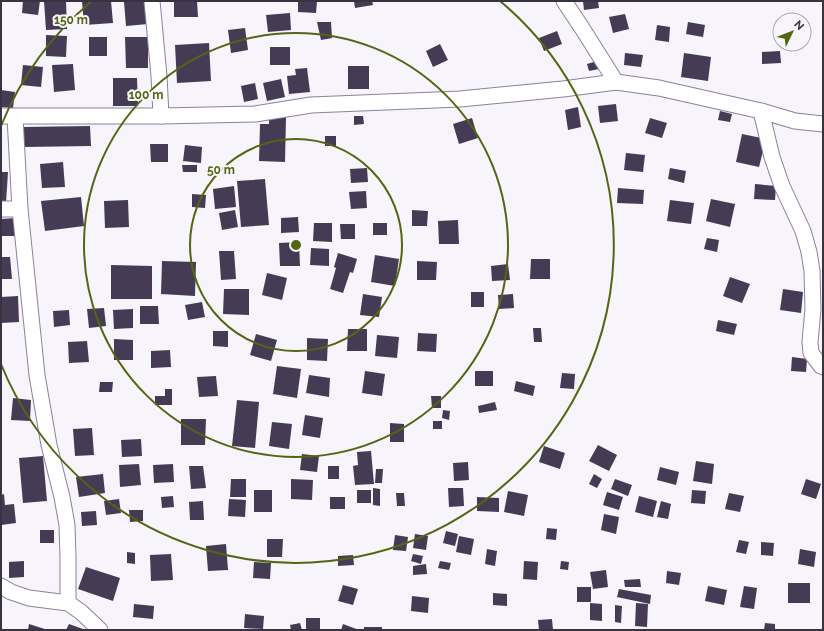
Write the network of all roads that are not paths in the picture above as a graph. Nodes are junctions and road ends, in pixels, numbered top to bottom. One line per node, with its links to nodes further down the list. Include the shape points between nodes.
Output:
1 (152, 1): 5 (street)
2 (564, 1): 3 (street)
3 (616, 82): 4 (street, via 659,88); 5 (street, via 460,99 311,105 255,114)
4 (761, 111): 7 (street, via 795,121); 10 (street, via 772,157 803,231 809,252 813,309 811,353)
5 (161, 116): 6 (street)
6 (8, 117): 9 (street)
7 (823, 124)
8 (1, 209): 9 (street)
9 (20, 209): 12 (street, via 37,375 67,525)
10 (823, 367)
11 (1, 586): 12 (street, via 29,598)
12 (68, 603): 13 (street)
13 (100, 630)

